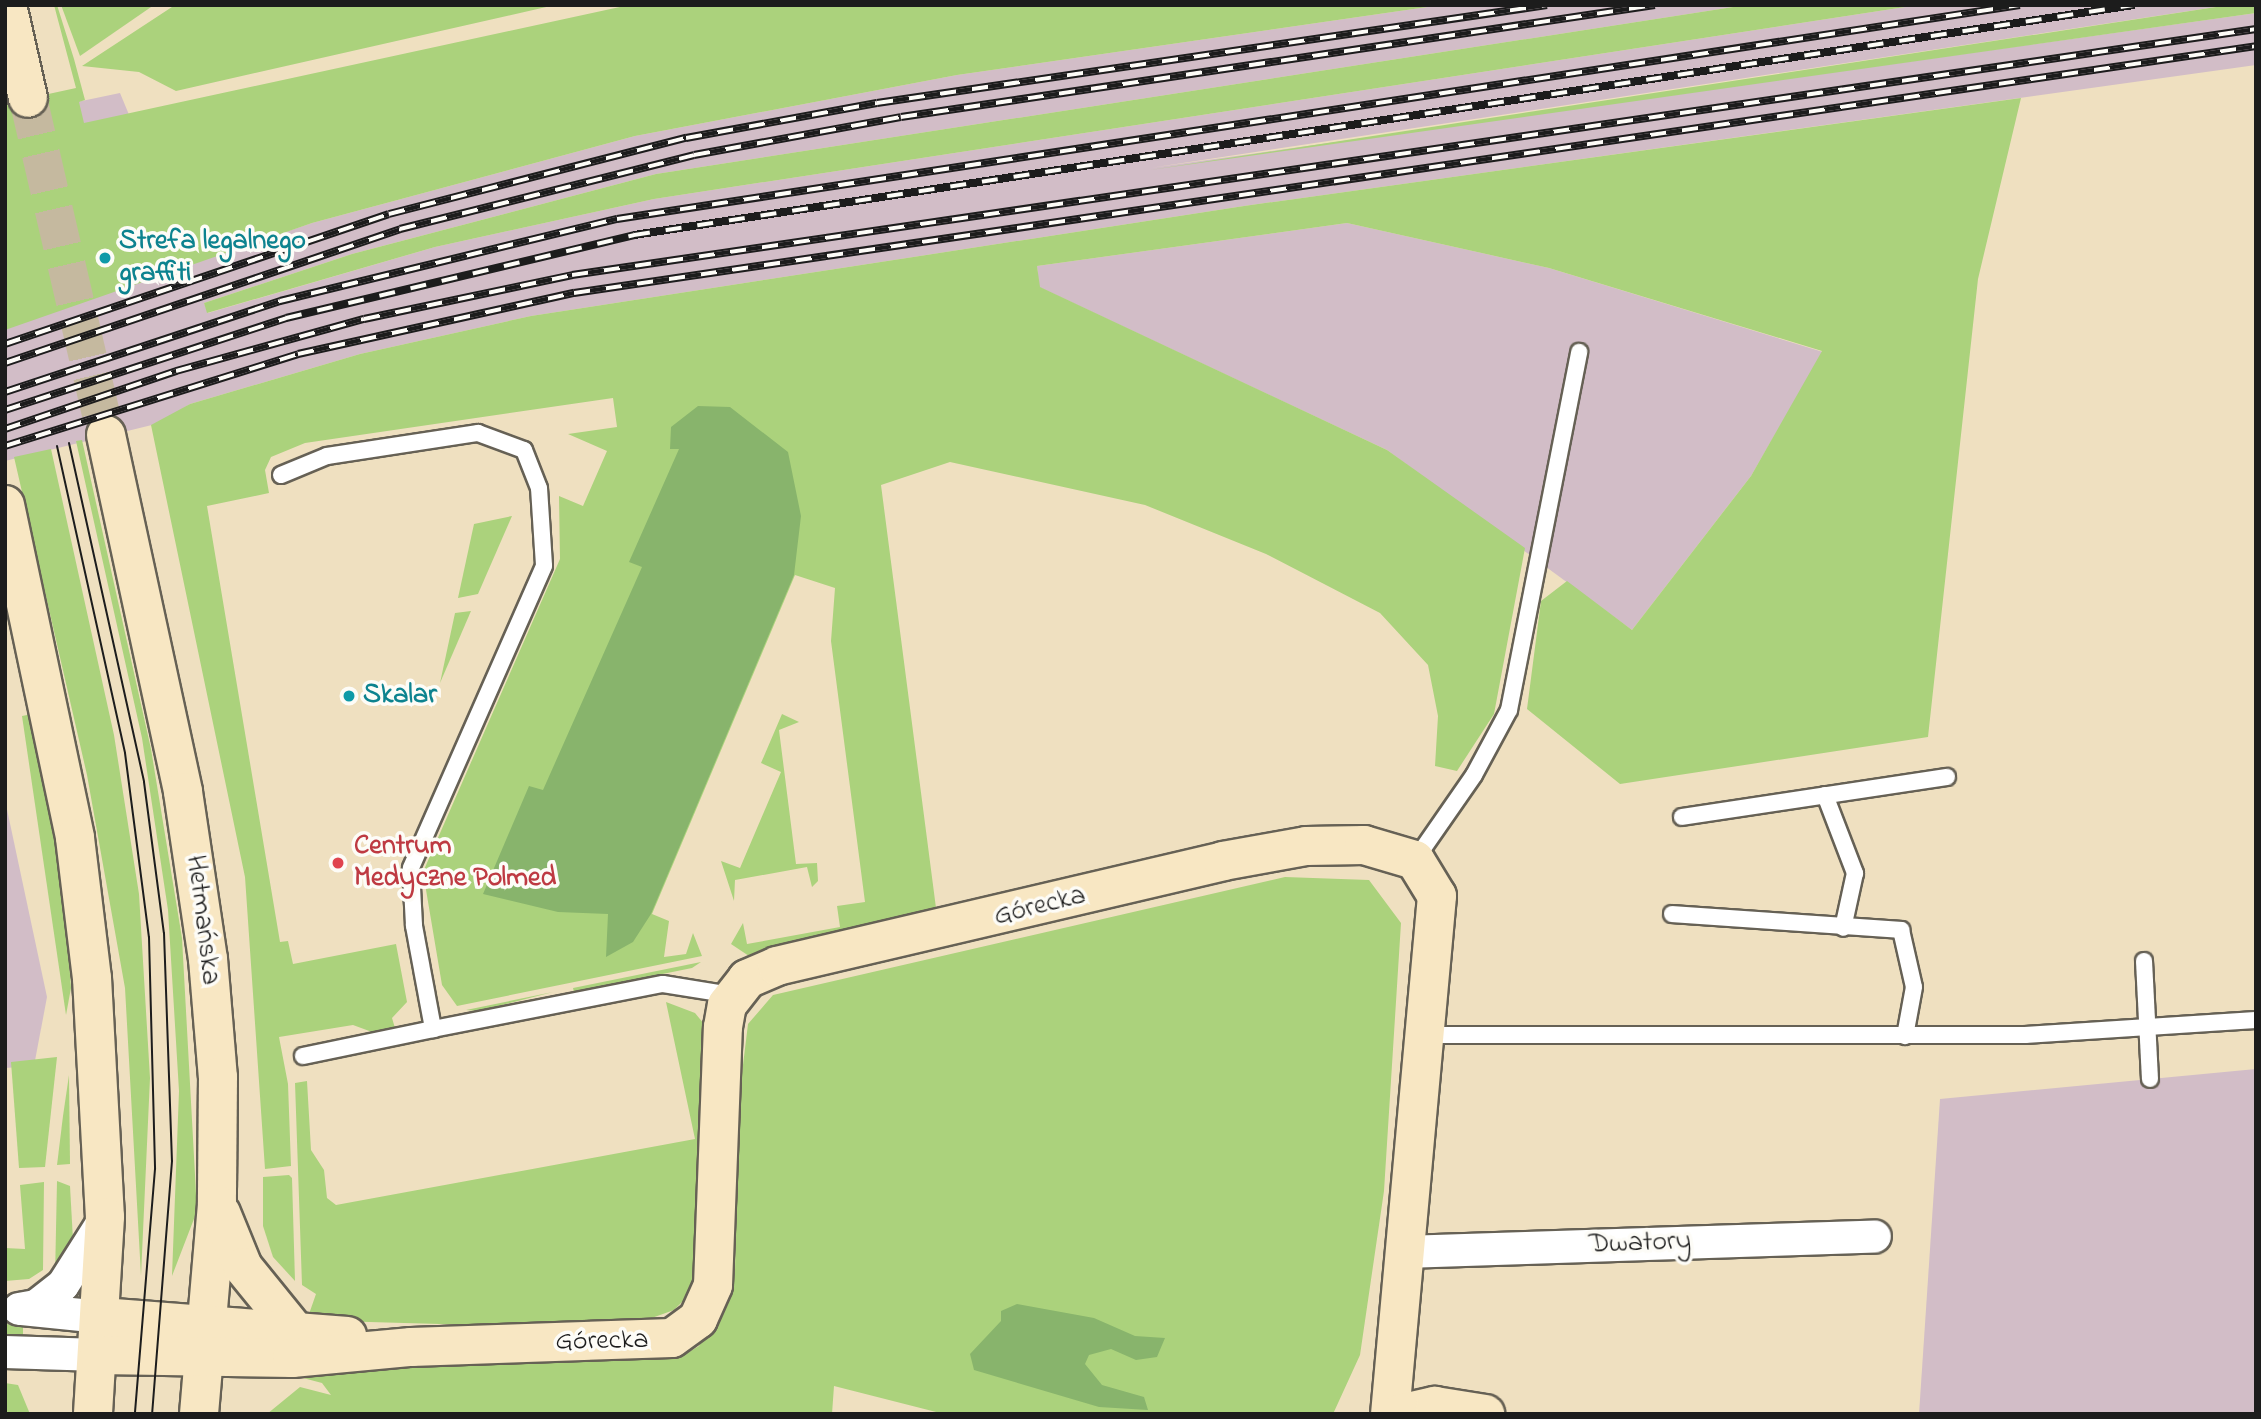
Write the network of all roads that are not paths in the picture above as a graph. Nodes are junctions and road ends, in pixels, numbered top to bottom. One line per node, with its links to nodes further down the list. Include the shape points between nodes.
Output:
1 (6, 5): 2 (street)
2 (28, 98)
3 (1579, 352): 10 (lane, via 1509,710 1474,775)
4 (106, 435): 22 (street, Hetmańska, via 194,852 216,1053)
5 (281, 475): 17 (lane, via 327,456 478,433 524,450 539,488 544,566 411,868 414,926)
6 (5, 505): 23 (street, via 79,862)
7 (1947, 777): 8 (lane)
8 (1825, 795): 9 (lane); 12 (lane, via 1855,873)
9 (1682, 817)
10 (1415, 860): 14 (street, Górecka, via 1364,845 1264,852 777,965 747,979); 18 (street, via 1437,896)
11 (1672, 914): 12 (lane)
12 (1843, 928): 19 (lane, via 1901,930 1914,987)
13 (2144, 961): 16 (lane)
14 (732, 995): 17 (lane, via 663,984); 30 (street, Górecka, via 723,1027 715,1272 698,1319 672,1338 647,1343)
15 (2256, 1020): 16 (lane)
16 (2149, 1027): 19 (lane); 21 (lane)
17 (433, 1029): 20 (lane)
18 (1425, 1035): 19 (lane); 25 (street)
19 (1905, 1035)
20 (303, 1056)
21 (2150, 1079)
22 (217, 1204): 28 (street, via 243,1267); 29 (street, Hetmańska)
23 (104, 1217): 26 (street, via 63,1285 36,1307); 27 (street)
24 (1875, 1236): 25 (street, Dwatory)
25 (1405, 1252): 35 (street)
26 (12, 1309): 27 (street)
27 (101, 1317): 29 (street, Górecka); 32 (street)
28 (295, 1331): 29 (street, Górecka); 30 (street, Górecka)
29 (205, 1342): 30 (street, Górecka, via 342,1356); 32 (street, Górecka); 34 (street, Hetmańska)
30 (411, 1347)
31 (5, 1352): 32 (street)
32 (99, 1355): 33 (street)
33 (93, 1414)
34 (199, 1414)
35 (1390, 1414)
36 (1399, 1414): 37 (street, via 1435,1406)
37 (1485, 1414)

